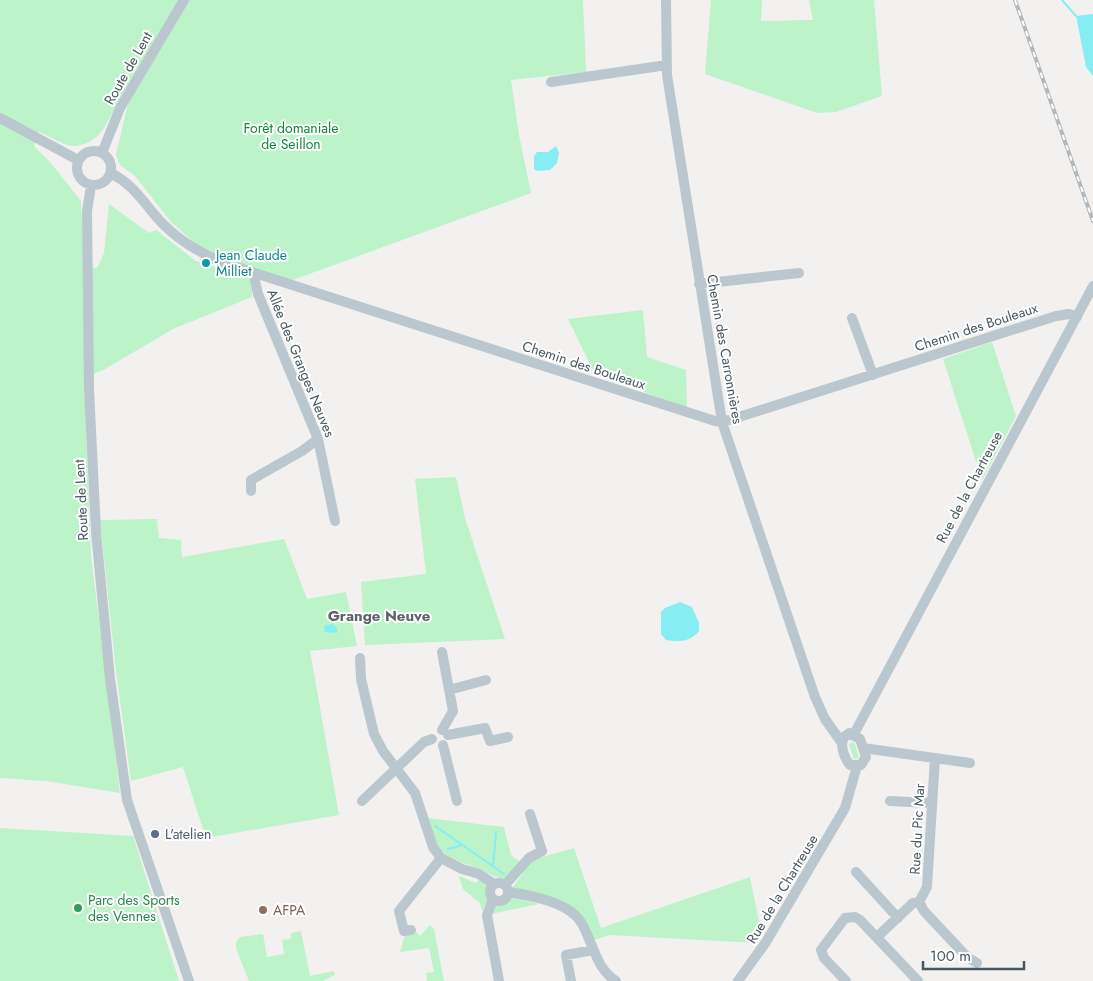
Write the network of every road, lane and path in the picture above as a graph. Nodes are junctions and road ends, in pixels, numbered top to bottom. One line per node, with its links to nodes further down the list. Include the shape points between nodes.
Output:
1 (184, 0): 6 (street, Route de Lent, via 120,108)
2 (666, 0): 3 (street, Chemin des Carronnières)
3 (667, 65): 4 (street); 12 (street, Chemin des Carronnières)
4 (551, 82)
5 (0, 118): 7 (street)
6 (102, 153): 7 (street, via 89,152); 8 (street, via 110,162)
7 (78, 160): 9 (street, via 78,176)
8 (111, 173): 9 (street, via 105,182); 11 (street, Chemin des Bouleaux, via 135,188 162,222 196,249 224,264)
9 (91, 186): 48 (street, Route de Lent, via 87,211 89,389 96,532 110,679 131,812)
10 (799, 272): 12 (street)
11 (256, 274): 17 (street, Chemin des Bouleaux, via 694,416); 18 (street, Allée des Granges Neuves, via 254,281 258,294)
12 (699, 284): 17 (street, Chemin des Carronnières)
13 (1093, 286): 14 (street, Rue de la Chartreuse)
14 (1077, 317): 16 (street, Chemin des Bouleaux, via 1069,314 1056,316); 27 (street, Rue de la Chartreuse, via 871,701)
15 (852, 318): 16 (street)
16 (873, 375): 17 (street, Chemin des Bouleaux)
17 (722, 422): 27 (street, Chemin des Carronnières, via 825,719)
18 (318, 439): 19 (street, via 251,480); 20 (street, Allée des Granges Neuves)
19 (251, 491)
20 (335, 521)
21 (442, 652): 24 (street)
22 (360, 658): 31 (street, via 361,679 374,734)
23 (486, 680): 24 (street)
24 (449, 690): 25 (street, via 453,711)
25 (444, 736): 26 (street, via 485,728 490,740); 31 (street, via 435,731 432,739 424,742); 33 (street)
26 (508, 737)
27 (855, 743): 28 (street); 30 (street); 30 (street, Rue de la Chartreuse, via 863,763)
28 (935, 758): 29 (street); 35 (street, Rue du Pic Mar)
29 (970, 763)
30 (852, 764): 52 (street, Rue de la Chartreuse, via 845,808 766,942)
31 (397, 768): 32 (street); 37 (street, via 415,793 427,833)
32 (362, 801)
33 (457, 801)
34 (890, 801): 35 (street)
35 (932, 803): 42 (street, Rue du Pic Mar, via 927,887)
36 (530, 814): 40 (street, via 542,851 529,858)
37 (442, 858): 39 (street); 44 (street, via 399,911 404,931)
38 (856, 872): 43 (street)
39 (494, 884): 40 (street, via 500,882); 41 (street, via 490,890)
40 (507, 888): 41 (street, via 504,900); 46 (street, via 571,912 582,924)
41 (493, 898): 49 (street, via 487,915)
42 (919, 902): 43 (street, via 913,903); 47 (street, via 967,956)
43 (898, 918): 45 (street)
44 (411, 930)
45 (877, 937): 53 (street, via 860,920 850,917 845,918 825,942 821,950 824,958); 54 (street)
46 (593, 950): 50 (street, via 566,955); 51 (street, via 598,963)
47 (978, 963)
48 (189, 981)
49 (499, 981)
50 (571, 981)
51 (616, 981)
52 (738, 981)
53 (846, 981)
54 (918, 981)

